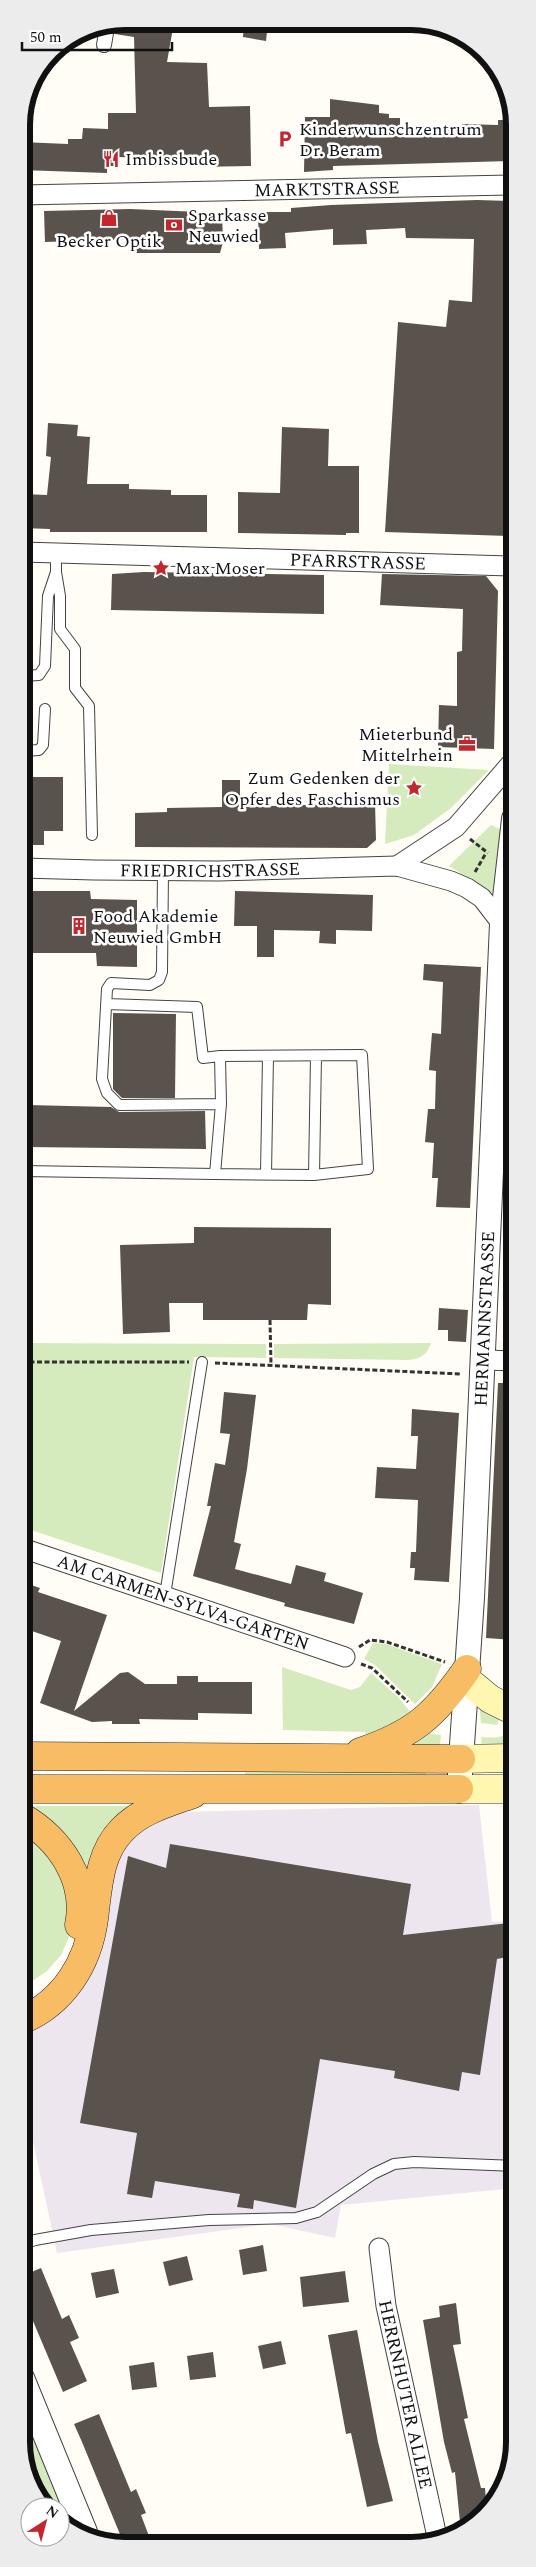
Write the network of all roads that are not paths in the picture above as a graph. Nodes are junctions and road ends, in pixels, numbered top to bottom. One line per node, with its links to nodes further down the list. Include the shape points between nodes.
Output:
1 (506, 185): 2 (street, MARKTSTRASSE)
2 (30, 195)
3 (30, 554): 4 (street, PFARRSTRASSE)
4 (56, 562): 5 (street, PFARRSTRASSE); 6 (lane, via 48,596 45,666 39,675); 10 (lane, via 60,585 60,629 75,649 75,688 89,706)
5 (506, 566)
6 (30, 676)
7 (45, 709): 8 (lane, via 43,745 39,750)
8 (30, 751)
9 (506, 769): 11 (street, via 456,827)
10 (92, 835)
11 (397, 866): 13 (street, FRIEDRICHSTRASSE); 15 (street, FRIEDRICHSTRASSE, via 466,888 482,898)
12 (30, 868): 13 (street, FRIEDRICHSTRASSE)
13 (163, 871): 16 (lane, via 162,972 159,980 150,985 111,983 107,989)
14 (506, 885): 15 (street, HERMANNSTRASSE)
15 (502, 924): 27 (street, HERMANNSTRASSE)
16 (106, 1004): 17 (lane, via 197,1007 204,1058); 20 (lane, via 102,1079 107,1093 119,1105)
17 (220, 1056): 18 (lane); 20 (lane)
18 (268, 1056): 19 (lane); 23 (lane)
19 (316, 1056): 24 (lane); 24 (lane, via 362,1055 368,1169)
20 (221, 1104): 22 (lane)
21 (30, 1171): 22 (lane)
22 (215, 1174): 23 (lane)
23 (266, 1174): 24 (lane)
24 (314, 1175)
25 (202, 1362): 29 (lane)
26 (506, 1363): 27 (street)
27 (483, 1367): 31 (street, HERMANNSTRASSE)
28 (30, 1551): 29 (street, AM CARMEN-SYLVA-GARTEN)
29 (165, 1596): 30 (street, AM CARMEN-SYLVA-GARTEN)
30 (345, 1657)
31 (467, 1674): 32 (main road, via 490,1699); 34 (highway, via 416,1727 382,1745); 36 (street, HERMANNSTRASSE)
32 (506, 1707)
33 (30, 1756): 34 (highway)
34 (344, 1758): 36 (highway)
35 (506, 1758): 36 (main road)
36 (461, 1759): 39 (street, HERMANNSTRASSE)
37 (211, 1788): 38 (highway); 39 (highway); 43 (highway, via 150,1810 122,1830 103,1863 91,1936 82,1963 58,1997)
38 (30, 1789)
39 (459, 1789): 40 (main road)
40 (506, 1789)
41 (30, 1822): 42 (highway, via 61,1850 74,1875 81,1904 78,1933 68,1958 45,1988)
42 (30, 1996)
43 (30, 2016)
44 (506, 2166): 45 (lane, via 394,2164 316,2212 296,2218 209,2220 91,2230)
45 (30, 2243)
46 (379, 2248): 49 (street, HERRNHUTER ALLEE, via 386,2306)
47 (30, 2398): 48 (street)
48 (83, 2527)
49 (436, 2534)

